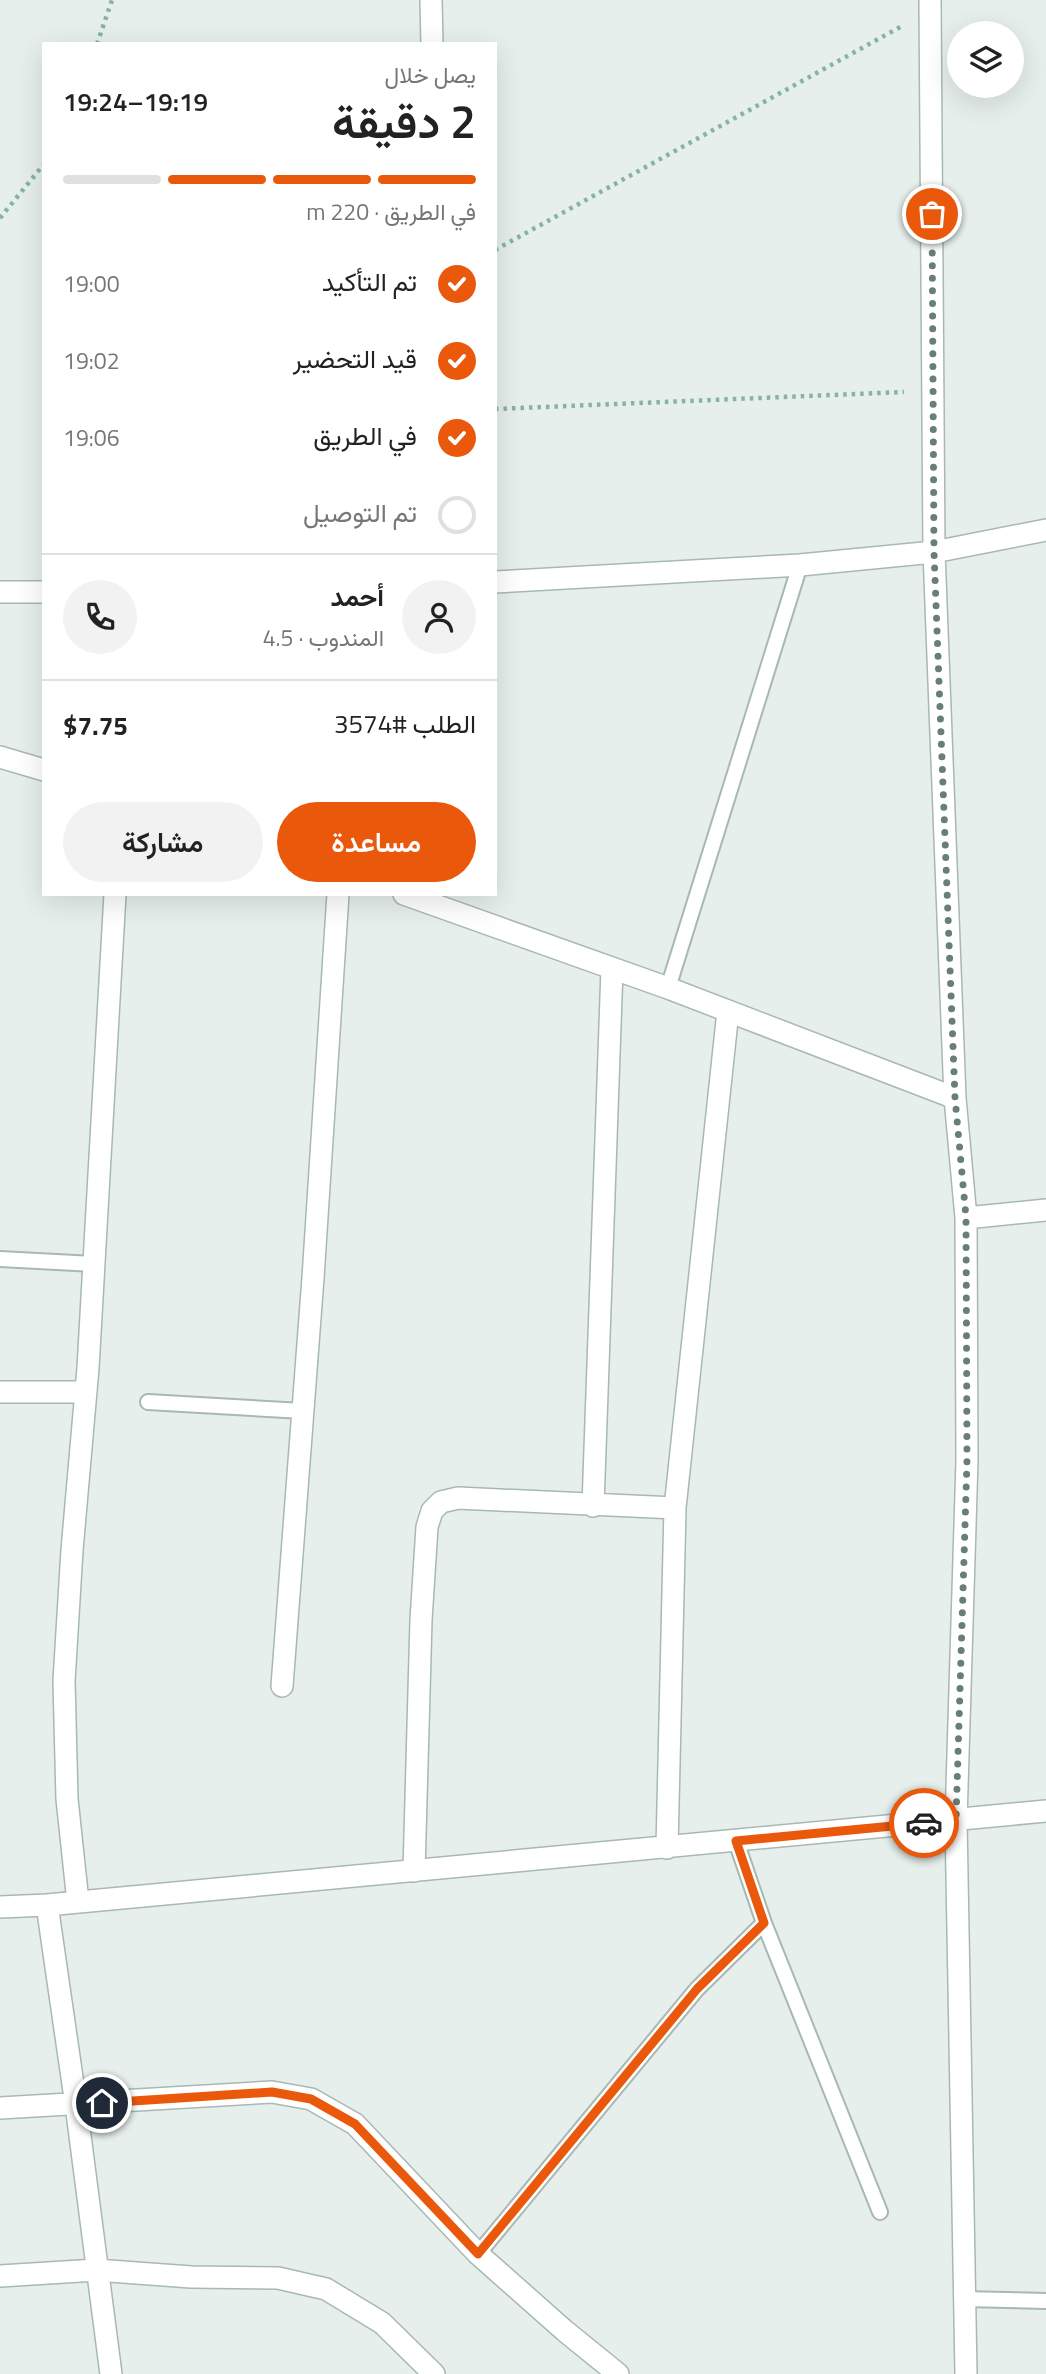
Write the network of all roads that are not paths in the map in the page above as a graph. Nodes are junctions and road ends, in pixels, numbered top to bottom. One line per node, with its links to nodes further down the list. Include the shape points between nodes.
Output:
1 (431, 0): 3 (street)
2 (930, 5): 5 (street)
3 (432, 42)
4 (1046, 530): 5 (street)
5 (934, 552): 6 (street); 18 (street)
6 (800, 565): 7 (street); 16 (lane)
7 (497, 582)
8 (0, 592): 9 (street)
9 (42, 592)
10 (0, 757): 11 (street)
11 (42, 770)
12 (115, 896): 22 (street)
13 (338, 896): 26 (street)
14 (410, 896): 15 (street)
15 (612, 969): 16 (street); 27 (street)
16 (668, 988): 17 (street)
17 (728, 1011): 18 (street); 28 (street)
18 (955, 1098): 20 (street)
19 (1046, 1210): 20 (street)
20 (966, 1217): 31 (street, via 967,1460)
21 (0, 1259): 22 (lane)
22 (94, 1264): 24 (street)
23 (0, 1392): 24 (street)
24 (85, 1392): 35 (street, via 64,1681 66,1799)
25 (148, 1402): 26 (lane)
26 (303, 1411): 29 (street)
27 (593, 1506): 28 (street); 34 (street, via 458,1498 441,1502 432,1511 421,1620)
28 (675, 1508): 33 (street)
29 (282, 1686)
30 (1046, 1811): 31 (street)
31 (956, 1820): 32 (street); 45 (street)
32 (736, 1841): 33 (street); 38 (lane)
33 (667, 1848): 34 (street)
34 (414, 1871): 35 (street)
35 (78, 1902): 36 (street)
36 (47, 1905): 37 (street); 39 (street)
37 (0, 1908)
38 (764, 1923): 41 (lane); 42 (lane, via 697,1989)
39 (76, 2105): 40 (street); 42 (street, via 272,2092 311,2099 355,2124); 43 (street)
40 (0, 2108)
41 (880, 2212)
42 (478, 2254): 49 (street)
43 (96, 2270): 44 (street); 47 (street); 48 (street, via 278,2278 326,2289 382,2323)
44 (0, 2276)
45 (963, 2299): 46 (lane); 50 (street)
46 (1046, 2301)
47 (111, 2374)
48 (434, 2374)
49 (618, 2374)
50 (966, 2374)

